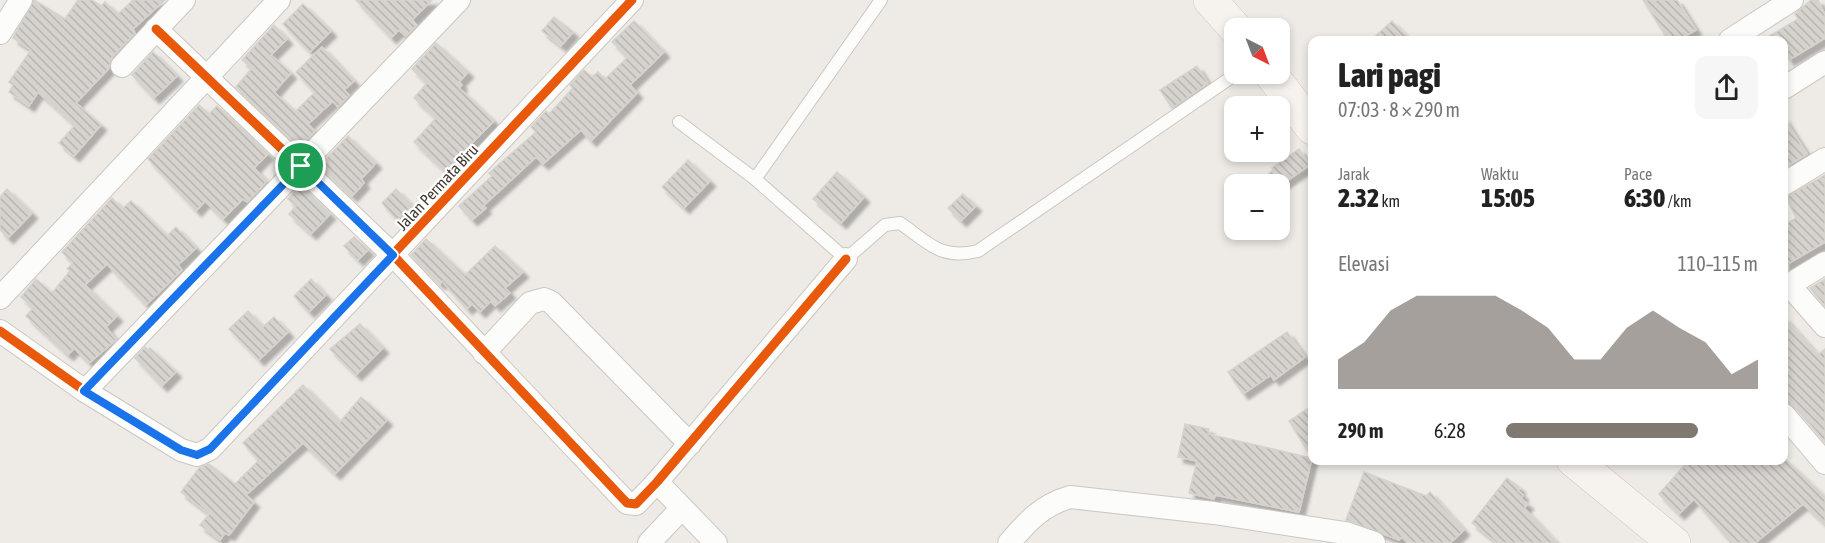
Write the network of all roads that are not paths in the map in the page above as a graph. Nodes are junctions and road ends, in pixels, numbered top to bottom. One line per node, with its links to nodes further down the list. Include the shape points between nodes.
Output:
1 (21, 0): 11 (street)
2 (184, 0): 10 (street)
3 (279, 0): 15 (street)
4 (459, 0): 22 (street)
5 (632, 0): 25 (street, Jalan Permata Biru)
6 (882, 0): 23 (lane)
7 (1210, 0): 9 (street)
8 (1792, 0): 12 (street)
9 (1226, 18)
10 (156, 29): 14 (street); 15 (street)
11 (0, 33)
12 (1736, 36)
13 (1825, 62): 18 (street)
14 (122, 66)
15 (209, 77): 22 (street); 30 (street)
16 (1224, 82): 26 (lane, via 978,251 945,254 900,223 885,225)
17 (1279, 84): 20 (street)
18 (1788, 85)
19 (679, 122): 23 (lane)
20 (1308, 123)
21 (1825, 159): 24 (street)
22 (301, 166): 25 (street); 34 (street)
23 (754, 179): 26 (lane)
24 (1788, 182)
25 (393, 255): 33 (street); 34 (street, Jalan Permata Biru, via 210,449 197,455 181,450)
26 (846, 259): 36 (street)
27 (1825, 263): 28 (street)
28 (1788, 285)
29 (1788, 288): 31 (street)
30 (0, 298)
31 (1825, 326)
32 (0, 331): 34 (street, Jalan Permata Biru)
33 (484, 353): 36 (street, via 530,303 544,299 551,302); 39 (street, via 627,503 636,504)
34 (84, 391)
35 (1788, 420): 37 (street)
36 (690, 444): 39 (street)
37 (1825, 464)
38 (1579, 465): 46 (street)
39 (657, 482): 40 (street)
40 (682, 508): 42 (street); 43 (street)
41 (1340, 538): 44 (street, via 1214,513 1070,498 1056,501 1030,517); 45 (street)
42 (649, 543)
43 (716, 543)
44 (1009, 543)
45 (1374, 543)
46 (1674, 543)

